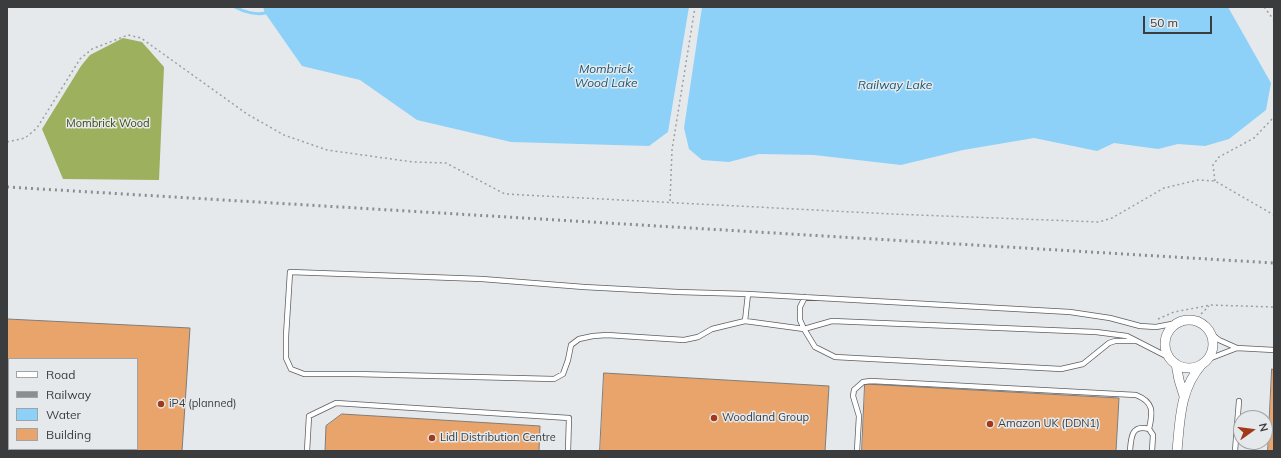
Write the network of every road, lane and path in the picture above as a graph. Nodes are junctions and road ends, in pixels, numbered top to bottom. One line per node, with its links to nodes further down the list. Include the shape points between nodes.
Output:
1 (695, 7): 7 (path, via 672,150)
2 (1264, 7): 3 (path)
3 (1274, 20)
4 (1274, 117): 6 (path, via 1254,138 1219,157 1213,165)
5 (7, 142): 7 (path, via 25,138 37,128 80,59 92,49 128,36 141,38 247,114 284,135 326,150 413,162 446,163 505,194)
6 (1215, 181): 7 (path, via 1198,180 1164,188 1112,218 1099,222); 8 (path)
7 (670, 202)
8 (1274, 214)
9 (748, 294): 10 (lane); 13 (lane); 13 (lane, via 584,287 482,279 290,272 286,358 291,369 304,374 554,379 563,374 571,345 579,339 607,335 684,340 698,337 712,329)
10 (804, 297): 16 (lane, via 1070,312); 17 (lane, via 800,307 800,320)
11 (1211, 305): 12 (path); 15 (path, via 1199,316); 16 (path, via 1174,312)
12 (1274, 308)
13 (746, 321): 17 (lane)
14 (1177, 323): 15 (street, via 1185,320); 16 (lane, via 1156,327); 23 (street, via 1171,328 1166,339 1166,351)
15 (1200, 323): 18 (street)
16 (1140, 326)
17 (804, 329): 19 (lane, via 832,321 1096,332 1127,336); 19 (lane, via 815,347 835,357 1060,369 1083,364 1114,341)
18 (1209, 332): 20 (lane); 22 (street, via 1213,344)
19 (1136, 341): 23 (lane)
20 (1237, 348): 21 (lane); 22 (lane)
21 (1274, 350)
22 (1206, 360): 23 (street, via 1192,368); 24 (street, via 1194,373)
23 (1173, 361): 24 (street)
24 (1184, 396): 32 (street)
25 (1239, 401): 33 (lane)
26 (1149, 429): 29 (lane, via 1151,410 1148,402 1136,395 871,381 863,382 854,390 853,396 859,416); 30 (lane, via 1142,427 1132,434); 31 (lane, via 1153,435)
27 (307, 451): 28 (lane, via 309,416 336,403 569,418)
28 (568, 451)
29 (858, 451)
30 (1130, 451)
31 (1152, 451)
32 (1177, 451)
33 (1236, 451)

